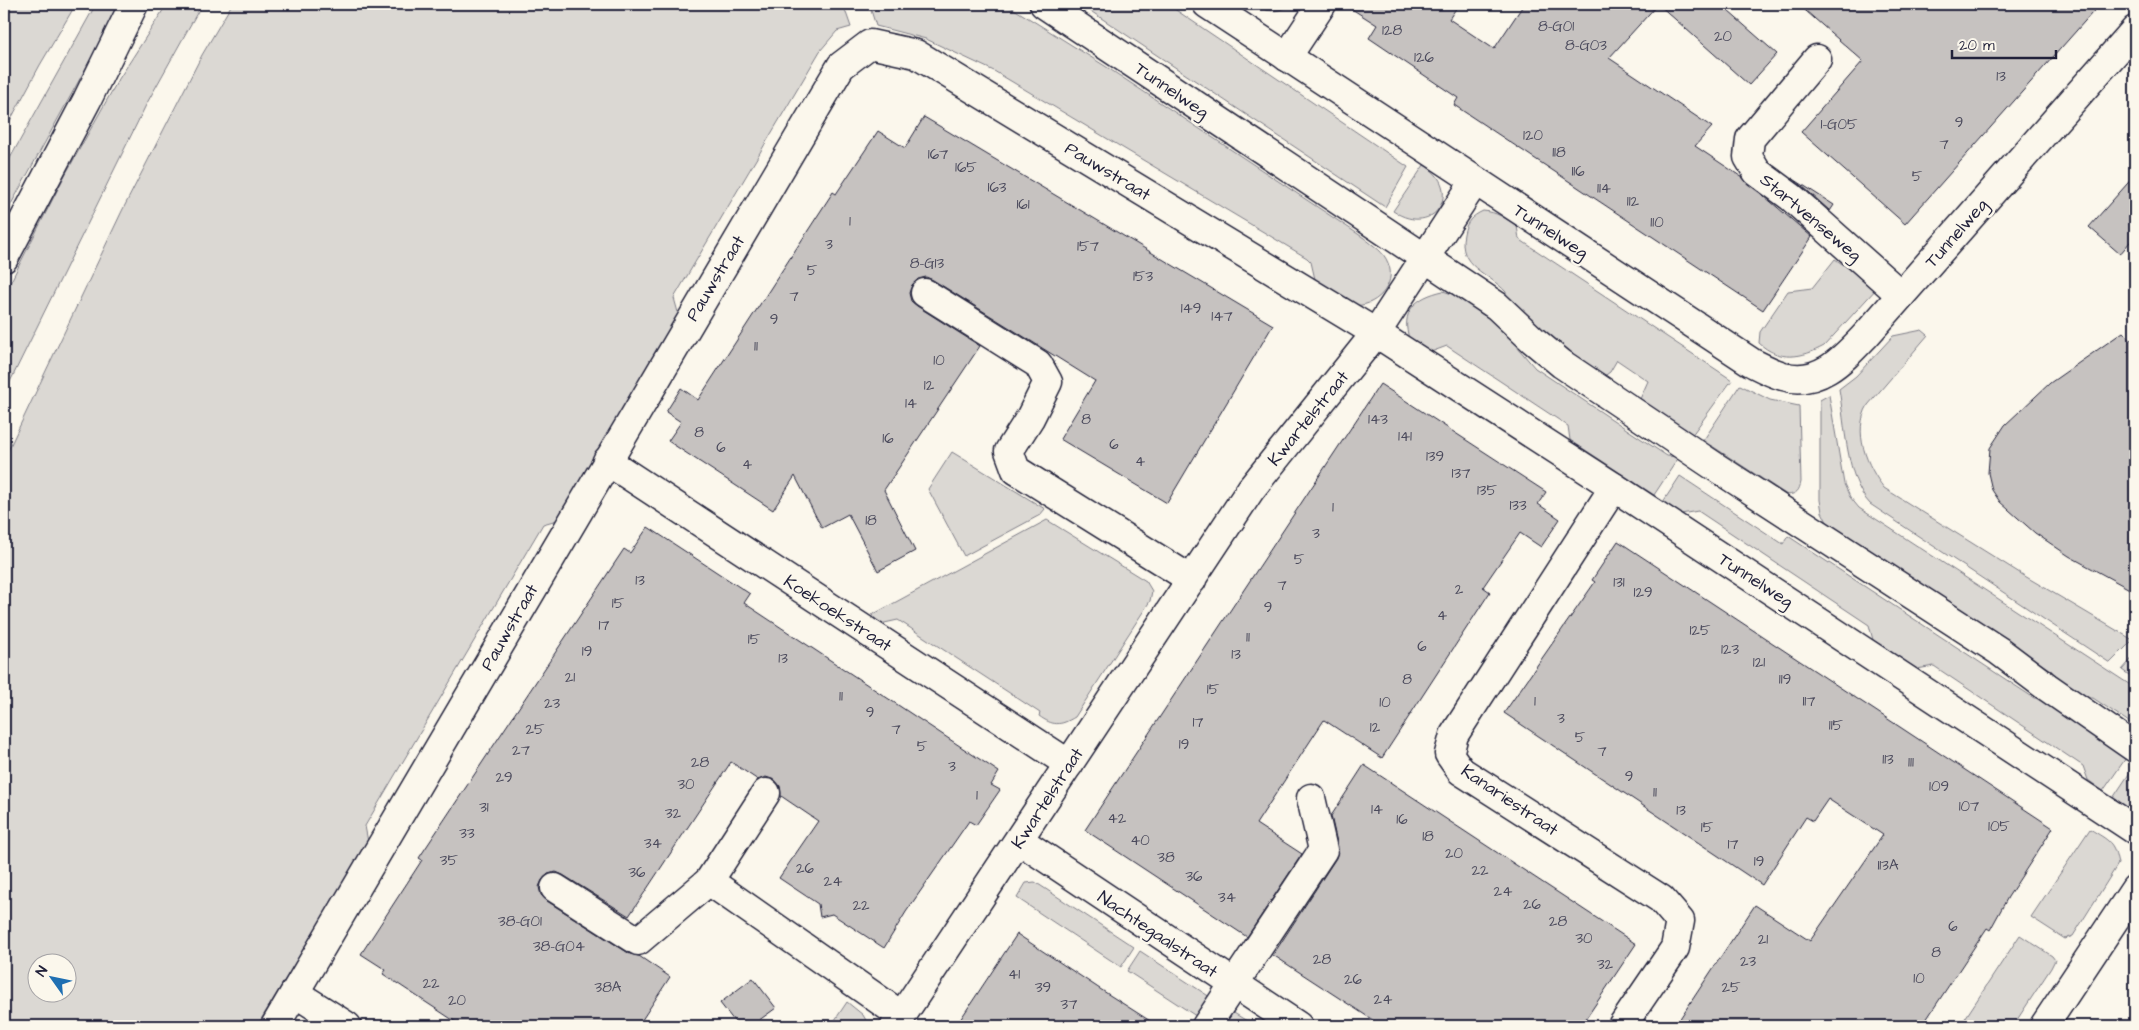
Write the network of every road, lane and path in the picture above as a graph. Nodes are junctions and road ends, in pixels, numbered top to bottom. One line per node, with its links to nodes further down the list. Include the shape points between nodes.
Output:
1 (134, 4): 9 (street)
2 (154, 4): 9 (street)
3 (1044, 4): 12 (street, Tunnelweg)
4 (1207, 4): 7 (street, Tunnelweg)
5 (1322, 4): 7 (street)
6 (2135, 30): 14 (street, Tunnelweg)
7 (1287, 57): 10 (street, Tunnelweg)
8 (1817, 59): 14 (street, Startvenseweg, via 1750,139 1748,157 1757,172 1791,197)
9 (88, 100): 11 (street)
10 (1475, 181): 12 (street); 14 (street, Tunnelweg, via 1750,362 1784,377 1809,379 1837,366)
11 (4, 258)
12 (1426, 259): 15 (street, Kwartelstraat); 19 (street, Tunnelweg, via 1497,306 1562,364 1999,651)
13 (925, 293): 18 (street, via 1038,364 1048,382 1009,451 1016,470)
14 (1901, 295)
15 (1376, 333): 16 (street, Pauwstraat, via 916,54 870,44 842,66); 17 (street, Tunnelweg); 18 (street, Kwartelstraat, via 1252,488)
16 (607, 461): 20 (street, Koekoekstraat); 29 (street, Pauwstraat)
17 (1614, 487): 23 (street, Tunnelweg); 35 (street, Kanariestraat, via 1454,734 1449,754 1461,771 1661,899 1680,921 1675,948)
18 (1192, 580): 20 (street, Kwartelstraat)
19 (2135, 748)
20 (1069, 764): 24 (street, Kwartelstraat)
21 (766, 793): 25 (street)
22 (1311, 798): 28 (street, via 1323,850)
23 (2135, 830)
24 (1019, 840): 28 (street, Nachtegaalstraat); 30 (street, Kwartelstraat)
25 (709, 881): 26 (street, via 638,941); 30 (street, Kwartelstraat)
26 (556, 888)
27 (2135, 889): 36 (street)
28 (1234, 984): 33 (street); 34 (street, Nachtegaalstraat)
29 (295, 992): 31 (street, Pauwstraat); 32 (street)
30 (898, 1021)
31 (275, 1026)
32 (347, 1026)
33 (1206, 1026)
34 (1298, 1026)
35 (1622, 1026)
36 (2044, 1026)

